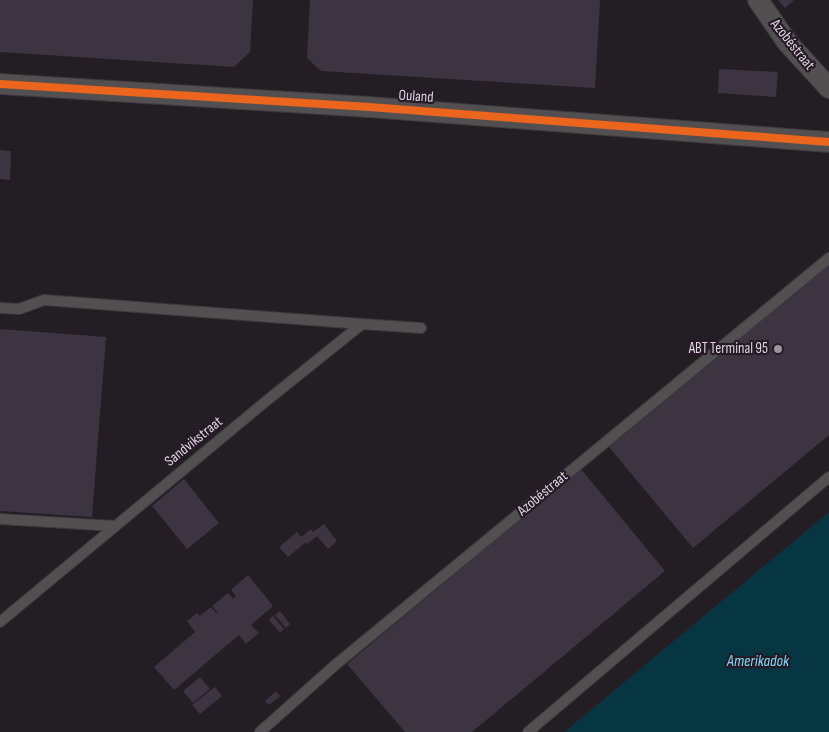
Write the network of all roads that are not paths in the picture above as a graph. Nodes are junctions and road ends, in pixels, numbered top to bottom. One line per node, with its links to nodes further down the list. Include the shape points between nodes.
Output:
1 (758, 0): 3 (street, Azobéstraat, via 787,42)
2 (0, 84): 4 (street, Ouland, via 369,107)
3 (829, 88)
4 (829, 142)
5 (829, 258): 13 (lane, Azobéstraat, via 342,660)
6 (0, 308): 7 (lane, via 19,309 44,300)
7 (362, 324): 8 (lane); 11 (lane, Sandvikstraat)
8 (421, 328)
9 (829, 476): 14 (lane)
10 (0, 519): 11 (lane)
11 (115, 526): 12 (lane, Sandvikstraat)
12 (0, 622)
13 (260, 732)
14 (528, 732)

